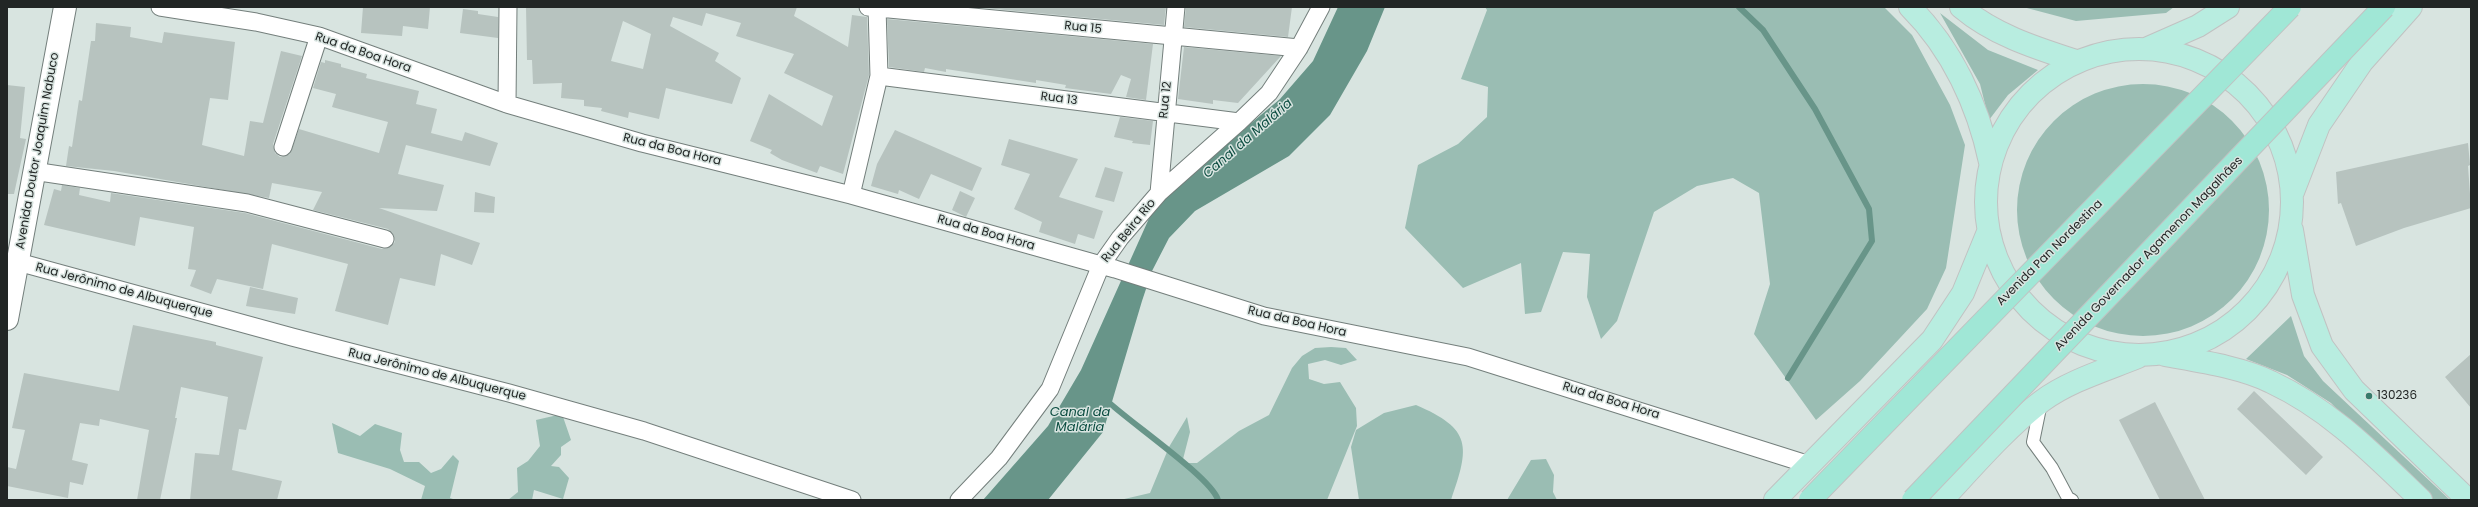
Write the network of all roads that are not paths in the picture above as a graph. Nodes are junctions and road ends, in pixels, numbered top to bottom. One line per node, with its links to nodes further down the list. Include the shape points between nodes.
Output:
1 (65, 7): 24 (main road, Avenida Doutor Joaquim Nabuco)
2 (160, 7): 13 (street, Rua da Boa Hora, via 256,22)
3 (508, 7): 19 (street)
4 (874, 7): 14 (street, Rua 15); 18 (street)
5 (1176, 7): 14 (street, Rua 12)
6 (1321, 7): 15 (street, Rua Beira Rio)
7 (1910, 7): 23 (main road, via 1938,42 1968,92 1984,134)
8 (1961, 7): 17 (main road, via 1973,17 2020,42)
9 (2228, 7): 16 (main road, via 2198,26)
10 (2290, 7): 40 (highway, Avenida Pan Nordestina, bridge)
11 (2384, 7): 41 (highway, Avenida Governador Agamenon Magalhães, bridge)
12 (2411, 7): 25 (main road, via 2362,62 2319,125)
13 (318, 36): 19 (street, Rua da Boa Hora); 22 (street)
14 (1173, 37): 15 (street, Rua 15); 20 (street, Rua 12)
15 (1299, 48): 21 (street, Rua Beira Rio, via 1269,93)
16 (2148, 48): 17 (main road, via 2111,51); 25 (main road, via 2179,54 2209,65 2236,82 2258,105 2276,131 2288,161)
17 (2076, 61): 23 (main road, via 2052,75 2013,113)
18 (878, 76): 20 (street, Rua 13); 27 (street)
19 (508, 104): 27 (street, Rua da Boa Hora, via 642,143)
20 (1165, 112): 21 (street, Rua 13); 26 (street, Rua 12)
21 (1239, 122): 26 (street, Rua Beira Rio)
22 (283, 147)
23 (1990, 162): 29 (main road, via 1985,209)
24 (34, 170): 30 (street, via 247,203); 31 (main road, Avenida Doutor Joaquim Nabuco)
25 (2293, 192): 28 (main road)
26 (1159, 193): 32 (street, Rua Beira Rio, via 1120,238)
27 (851, 195): 32 (street, Rua da Boa Hora)
28 (2292, 228): 34 (main road, via 2276,274 2246,313 2206,341); 45 (main road, via 2303,295 2322,346 2354,390)
29 (1988, 232): 34 (main road, via 1997,261 2012,288 2031,311 2055,330 2082,344 2111,353); 36 (main road, via 1964,293 1932,340)
30 (385, 239)
31 (18, 262): 33 (main road, Avenida Doutor Joaquim Nabuco); 37 (street, Rua Jerônimo de Albuquerque, via 599,418)
32 (1108, 267): 36 (street, Rua da Boa Hora, via 1264,316 1468,357); 38 (street, Rua Beira Rio, via 1050,389 998,458)
33 (7, 319)
34 (2151, 355): 35 (main road, via 2082,380); 44 (main road, via 2201,362 2270,381 2348,430)
35 (2042, 401): 42 (main road, via 1986,453); 43 (street, via 2033,442 2052,468 2068,498)
36 (1810, 465): 39 (main road)
37 (852, 500)
38 (959, 500)
39 (1775, 500)
40 (1810, 500)
41 (1913, 500)
42 (1942, 500)
43 (2072, 500)
44 (2421, 500)
45 (2468, 500)

